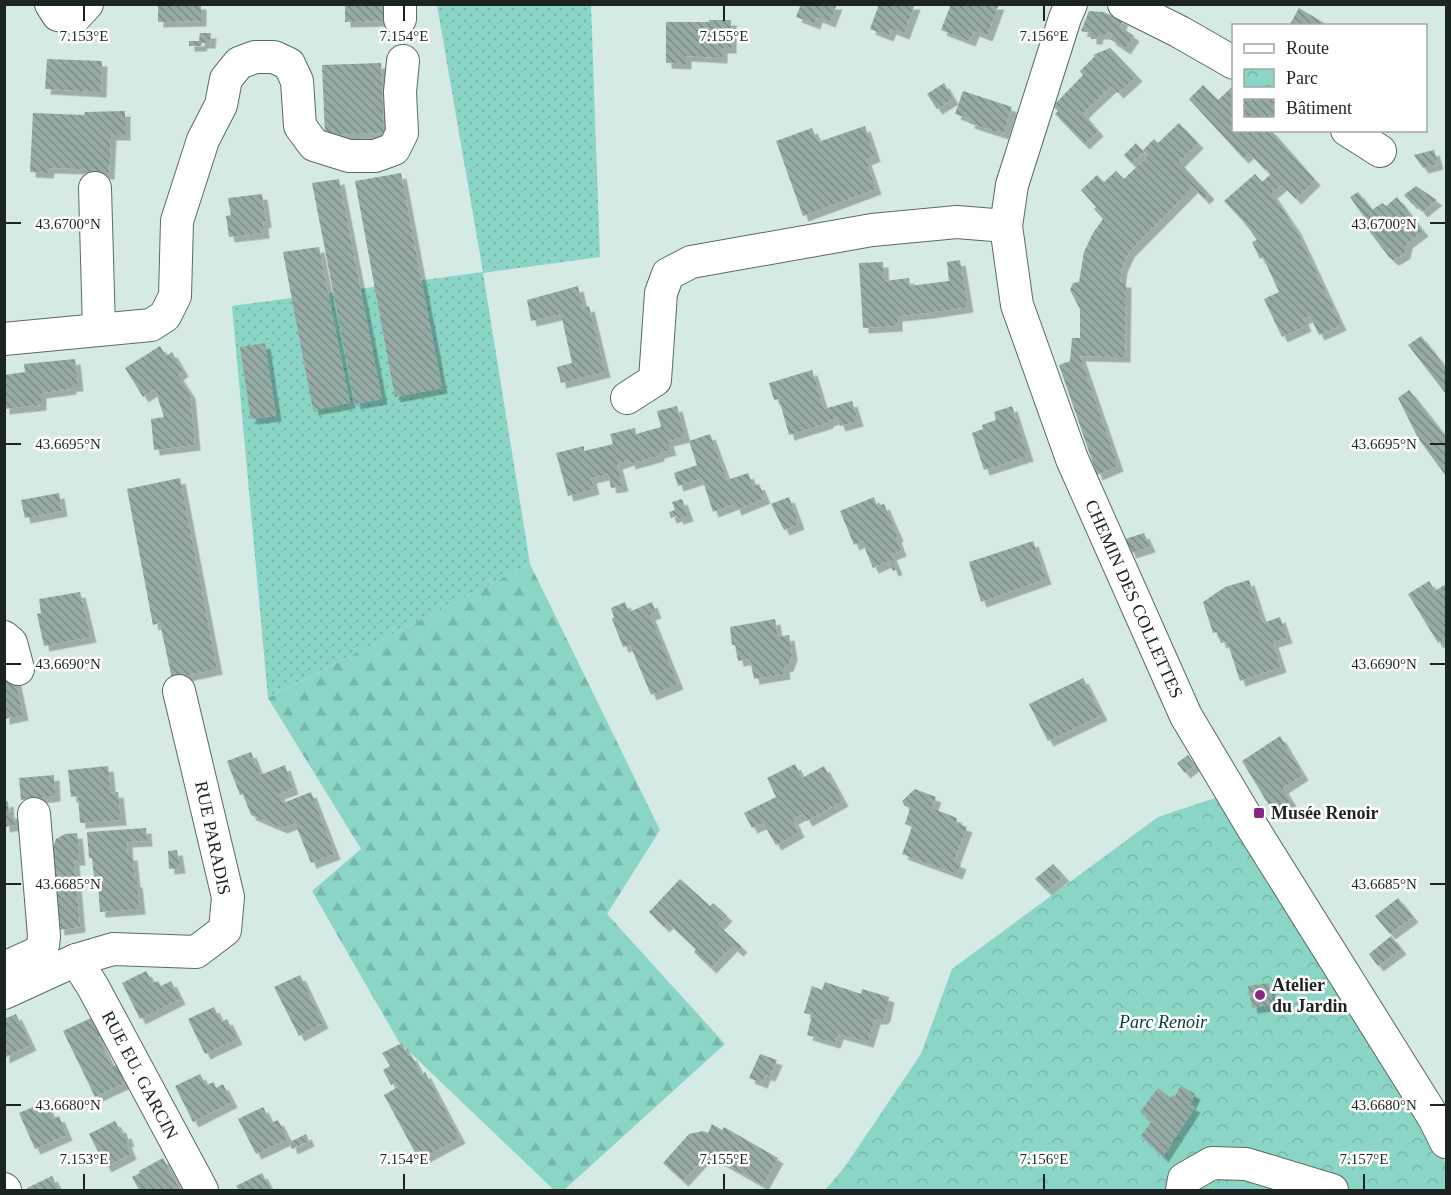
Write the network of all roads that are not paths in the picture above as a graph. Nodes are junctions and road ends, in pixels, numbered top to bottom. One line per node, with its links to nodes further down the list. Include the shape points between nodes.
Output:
1 (51, 4): 2 (street, via 58,15 74,18)
2 (87, 4)
3 (1071, 4): 10 (street, CHEMIN DES COLLETTES, via 1012,185)
4 (1124, 4): 6 (street)
5 (403, 61): 11 (street, via 402,133 394,149 375,156 349,156 314,145 300,126 297,81 289,64 274,57 255,57 239,63 226,79 222,105 203,140 177,221 175,296 165,316 152,325)
6 (1232, 62)
7 (1350, 132): 8 (street)
8 (1380, 151)
9 (96, 188): 11 (street)
10 (1006, 226): 13 (street, via 957,222 872,230 691,262 668,274 661,292 655,380); 21 (street, CHEMIN DES COLLETTES, via 1017,305 1072,459 1186,716)
11 (99, 329): 12 (street)
12 (4, 339)
13 (627, 398)
14 (4, 637): 15 (street, via 11,643)
15 (18, 669)
16 (179, 691): 18 (street, RUE PARADIS, via 228,897 225,930 196,952 113,949)
17 (34, 814): 19 (street, via 43,946 37,953)
18 (76, 960): 20 (street, RUE PARADIS); 22 (street, RUE EU. GARCIN)
19 (4, 968)
20 (4, 993)
21 (1446, 1142)
22 (202, 1191)
23 (1182, 1191): 24 (street, via 1184,1179 1212,1163 1246,1164)
24 (1332, 1191)

